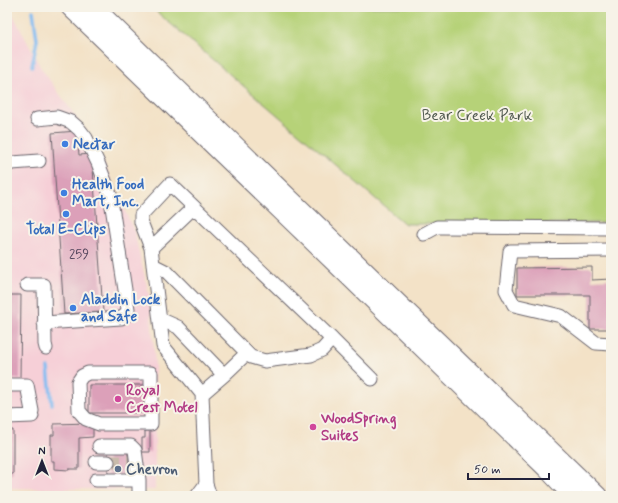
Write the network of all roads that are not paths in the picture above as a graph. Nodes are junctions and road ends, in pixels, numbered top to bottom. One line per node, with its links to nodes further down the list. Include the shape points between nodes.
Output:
1 (70, 7): 29 (highway, via 547,469)
2 (94, 7): 29 (highway)
3 (36, 119): 14 (lane, via 57,117 71,122 86,138 110,194 128,309 126,315 121,318)
4 (38, 161): 5 (lane)
5 (7, 165)
6 (194, 207): 9 (lane); 9 (lane, via 170,184 140,215); 15 (lane)
7 (611, 228): 8 (lane, via 443,226)
8 (424, 234)
9 (151, 248): 11 (lane)
10 (611, 250): 16 (lane, via 510,251 506,290 514,305 561,316 596,343)
11 (153, 265): 13 (lane); 18 (lane, via 167,272)
12 (27, 285): 14 (lane, via 44,285)
13 (160, 319): 19 (lane, via 178,327); 22 (lane, via 163,346)
14 (44, 323): 17 (lane)
15 (332, 339): 18 (lane, via 322,350 311,355 266,361 251,357); 20 (lane)
16 (611, 344)
17 (46, 348)
18 (247, 353): 19 (lane)
19 (224, 375): 22 (lane)
20 (372, 379)
21 (7, 385): 23 (lane, via 27,386 32,414)
22 (202, 394): 28 (lane)
23 (7, 417)
24 (99, 424): 24 (lane, via 86,419 79,411 78,382 82,376 88,373 151,373 151,424)
25 (99, 446): 27 (lane, via 131,446 135,450 132,462)
26 (96, 480): 27 (lane)
27 (139, 480): 30 (lane)
28 (208, 490): 31 (lane)
29 (582, 492)
30 (139, 496)
31 (198, 496)

